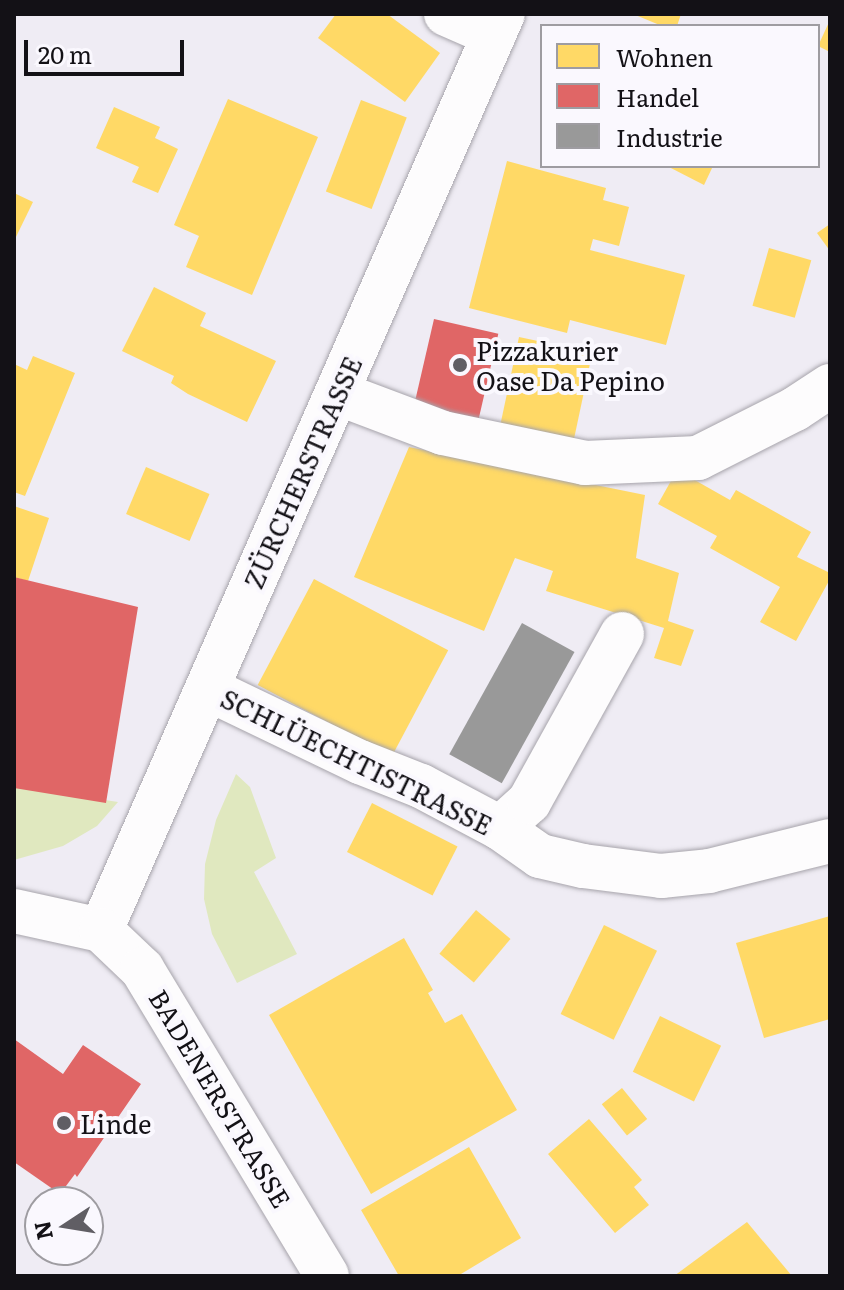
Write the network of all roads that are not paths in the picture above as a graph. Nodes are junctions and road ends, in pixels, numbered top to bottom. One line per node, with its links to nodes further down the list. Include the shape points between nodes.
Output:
1 (446, 14): 2 (street)
2 (499, 24): 4 (street, ZÜRCHERSTRASSE)
3 (830, 386): 4 (street, via 698,458 585,463 443,433)
4 (337, 393): 6 (street, ZÜRCHERSTRASSE)
5 (622, 634): 7 (street, via 529,802)
6 (208, 689): 7 (street, SCHLÜECHTISTRASSE); 10 (street, ZÜRCHERSTRASSE)
7 (500, 828): 8 (street, SCHLÜECHTISTRASSE, via 540,856 661,876 709,871)
8 (830, 841)
9 (14, 911): 10 (street)
10 (101, 930): 11 (street, BADENERSTRASSE, via 142,969)
11 (327, 1276)

